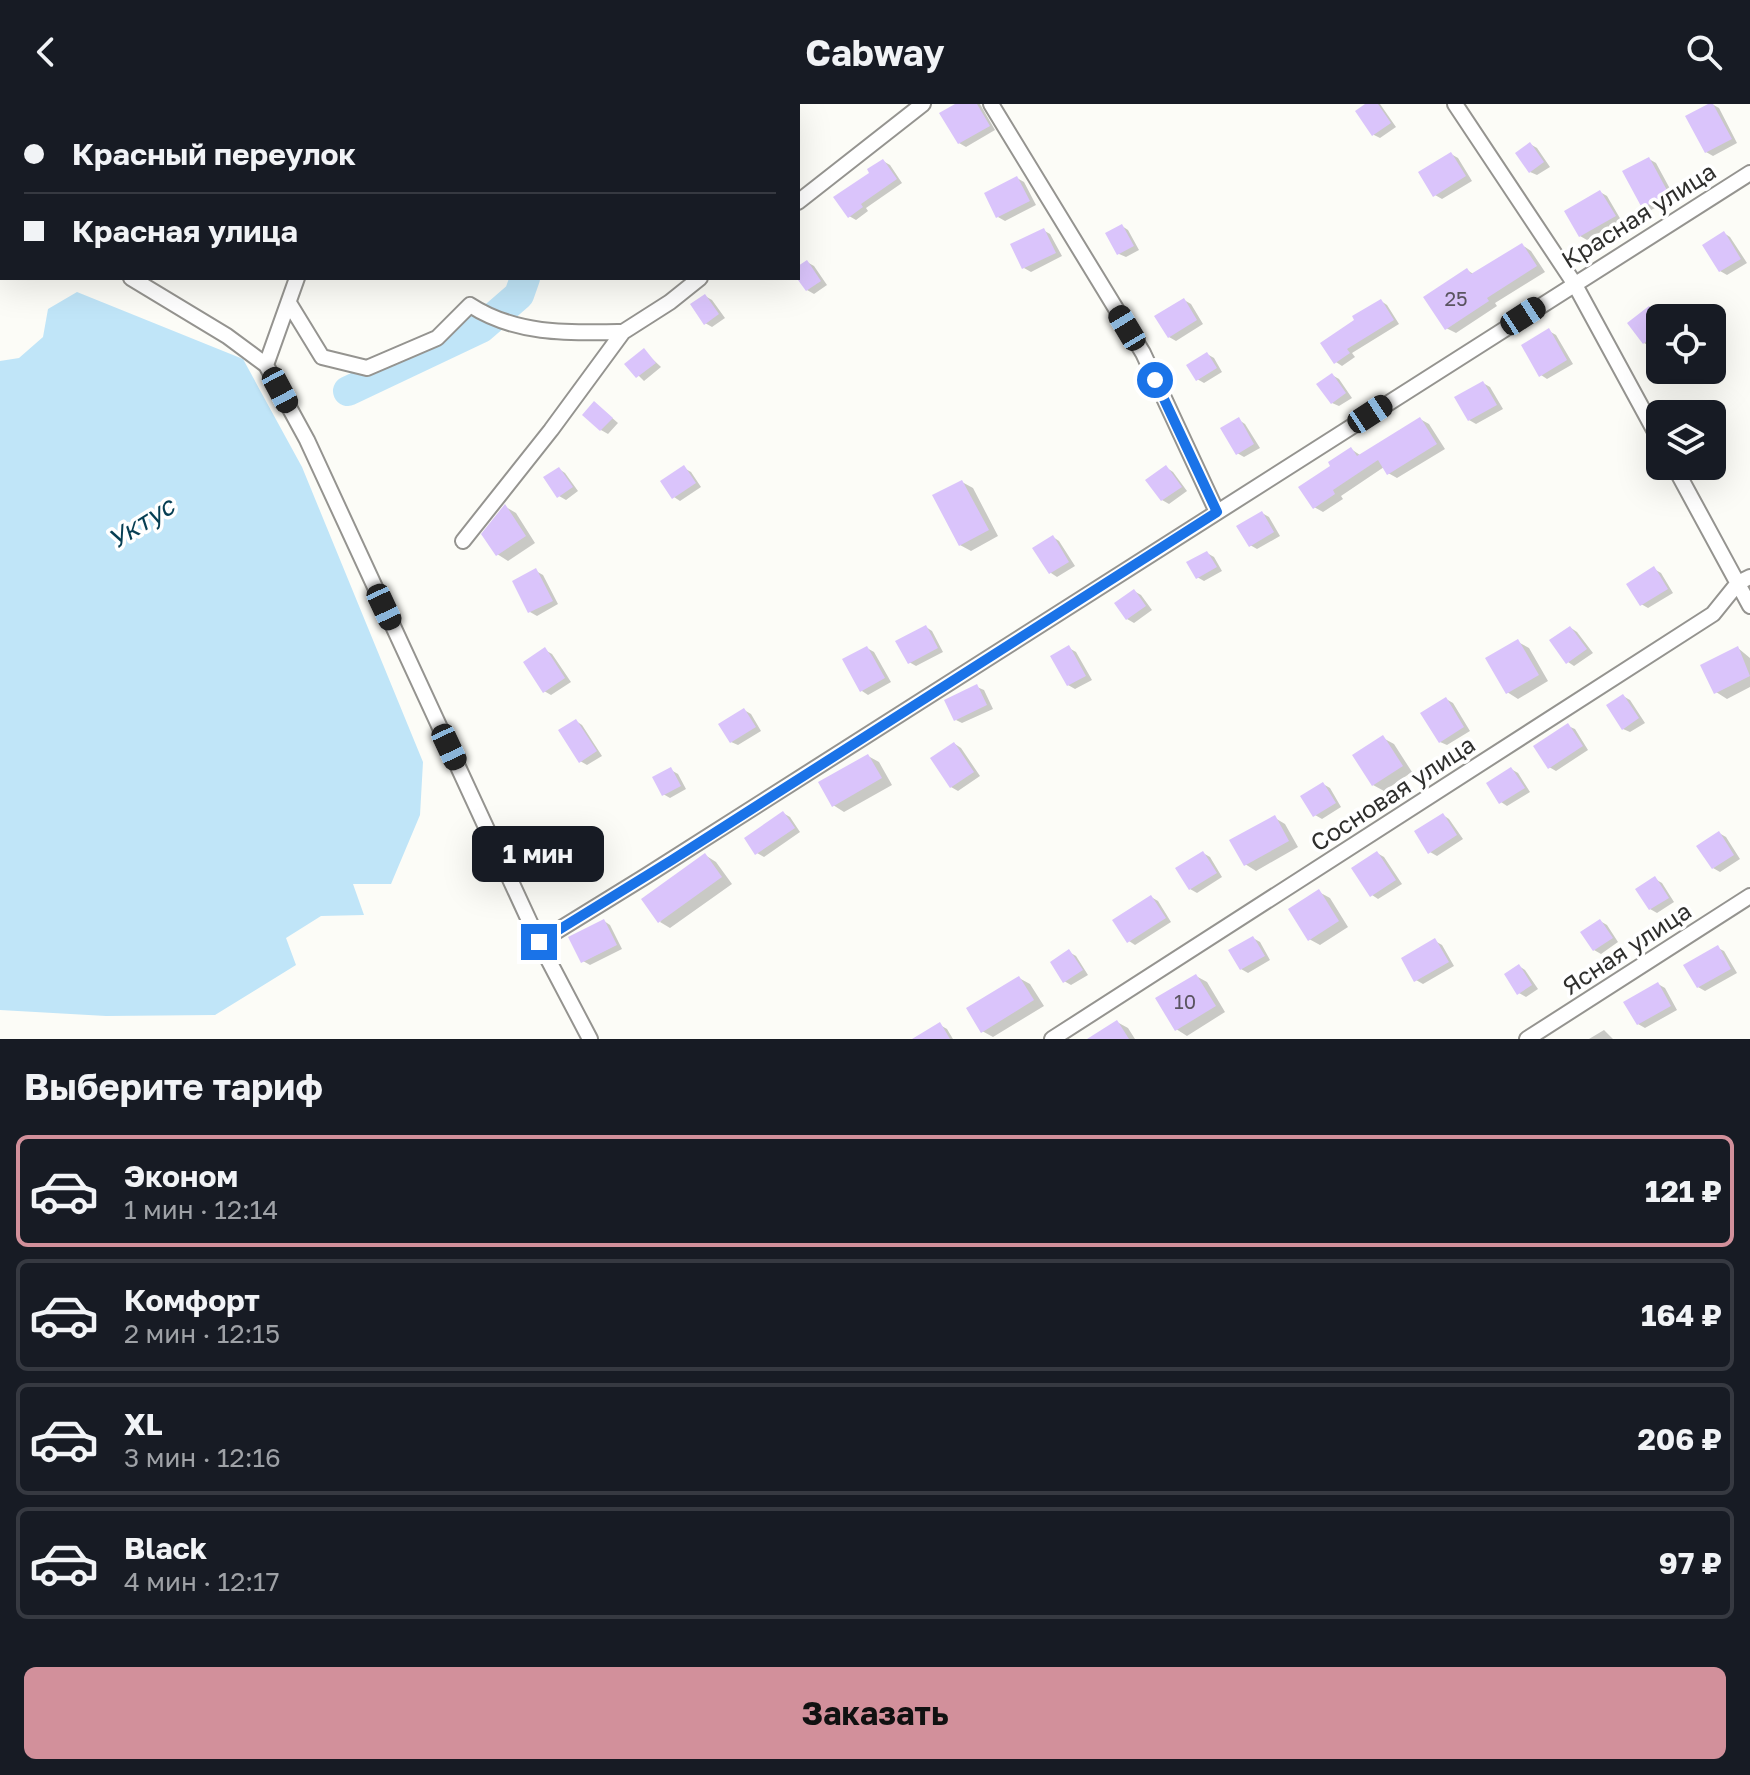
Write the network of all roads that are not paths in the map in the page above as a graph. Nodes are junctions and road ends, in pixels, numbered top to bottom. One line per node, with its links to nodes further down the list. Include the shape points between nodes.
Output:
1 (923, 104): 5 (street)
2 (991, 104): 15 (street, via 1143,353)
3 (1455, 104): 9 (street)
4 (1750, 173): 9 (street, Красная улица)
5 (800, 200)
6 (134, 280): 12 (street)
7 (296, 280): 10 (street)
8 (698, 280): 11 (street)
9 (1574, 283): 13 (street); 15 (street, Красная улица)
10 (289, 303): 11 (street, via 322,357 367,368 437,338 470,305 488,317 551,333); 12 (street)
11 (623, 332): 16 (street)
12 (266, 365): 20 (street, via 307,440)
13 (1646, 415)
14 (1683, 480): 17 (street)
15 (1217, 512): 20 (street, Красная улица)
16 (463, 541)
17 (1744, 580): 18 (street); 22 (street, Сосновая улица, via 1713,614)
18 (1750, 606)
19 (1750, 896): 23 (street, Ясная улица)
20 (539, 942): 21 (street)
21 (590, 1039)
22 (1052, 1039)
23 (1527, 1039)

